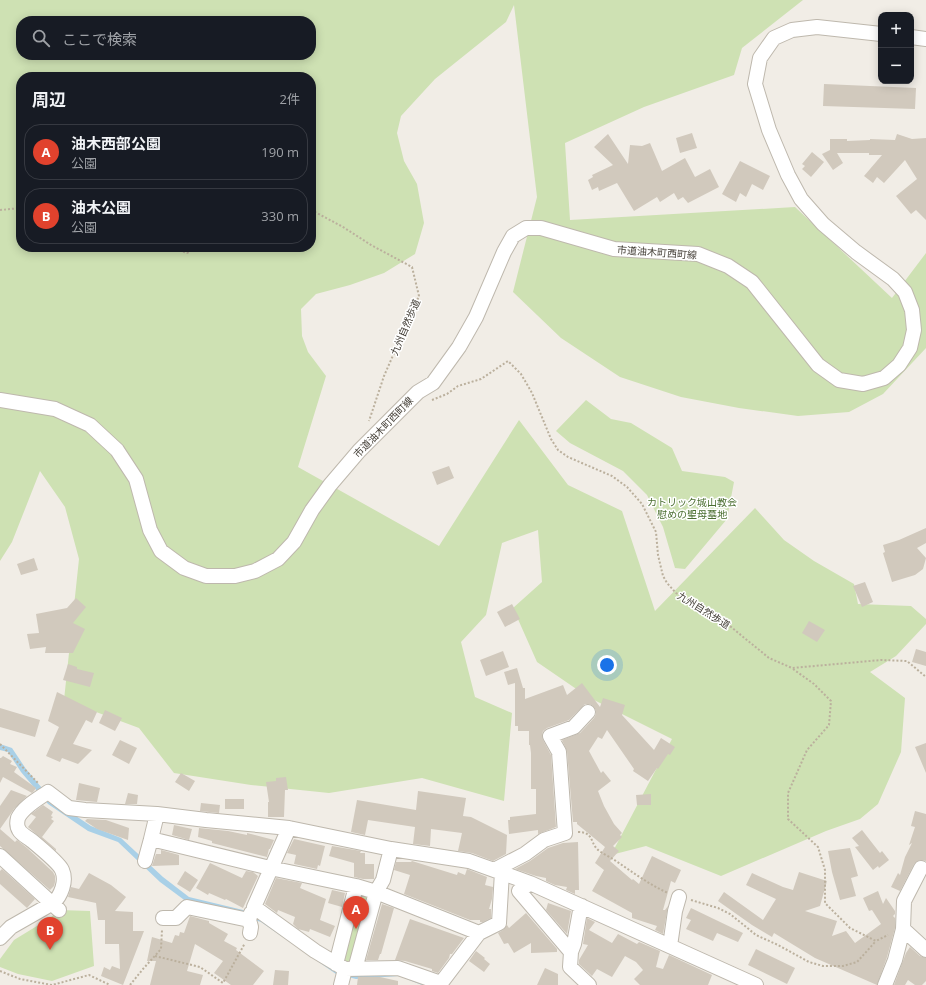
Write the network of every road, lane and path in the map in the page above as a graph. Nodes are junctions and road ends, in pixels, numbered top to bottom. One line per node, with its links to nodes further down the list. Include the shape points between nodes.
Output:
1 (878, 34): 7 (street, 市道油木町西町線, via 817,27 792,30 774,38 760,58 755,84 769,130 801,199 823,224 856,252 893,278 905,292 912,310 914,330 910,348 899,365 884,378 863,384 839,380 818,365 752,282 728,266 698,254 614,249 541,228 526,228 513,236 459,347 433,383)
2 (914, 38): 3 (street)
3 (926, 39)
4 (16, 208): 5 (path)
5 (0, 210)
6 (316, 213): 9 (path, 九州自然歩道, via 412,267 419,296 384,376)
7 (418, 392): 8 (street, 市道油木町西町線, via 359,451 330,485 294,542 278,559 255,571 235,576 206,576 184,568 161,551 150,530 136,479 117,450 90,425 55,409); 10 (path, 九州自然歩道, via 428,400 434,399 458,386 481,379 508,361 521,374 532,393 558,450 612,476 628,487 642,504 656,532 663,576 671,588 720,618 769,658)
8 (0, 400)
9 (369, 421)
10 (792, 668): 11 (path, 九州自然歩道, via 881,660 906,661); 37 (path, via 831,701 829,725 807,750 788,793 788,819 818,847 825,870 825,903 850,928)
11 (926, 677)
12 (588, 712): 17 (street, via 574,727 550,736 559,752)
13 (0, 744): 14 (path)
14 (48, 792): 15 (street, via 70,808); 30 (street, via 27,806 18,818 17,824 19,831 62,869 63,887)
15 (157, 814): 16 (street); 18 (street)
16 (289, 828): 19 (street); 22 (street)
17 (565, 834): 24 (street, via 544,840); 28 (path, via 583,832 590,836 597,849 653,887)
18 (151, 839): 21 (street); 22 (street)
19 (391, 849): 24 (street, via 469,861); 27 (street, via 383,880)
20 (0, 856): 30 (street)
21 (145, 861)
22 (270, 868): 26 (street); 31 (street)
23 (921, 868): 34 (street, via 904,901)
24 (498, 871): 25 (street); 35 (street, via 499,923)
25 (530, 883): 29 (street); 40 (street, via 519,891)
26 (356, 886): 27 (street); 42 (street)
27 (376, 892): 35 (street); 42 (street)
28 (679, 897): 37 (path, via 718,908 730,914 756,935 809,962 823,966 843,966 857,962); 38 (street)
29 (582, 906): 38 (street); 40 (street)
30 (56, 907): 36 (street, via 11,927)
31 (254, 907): 33 (street); 42 (street, via 315,951)
32 (163, 918): 33 (street, via 176,918 187,907); 41 (path, via 161,950)
33 (249, 927): 41 (path, via 223,983 200,967)
34 (902, 929): 37 (path); 39 (street); 50 (street, via 895,960)
35 (479, 934): 42 (street, via 441,983 398,968)
36 (0, 938)
37 (876, 941)
38 (670, 946): 49 (street)
39 (926, 950)
40 (571, 952): 48 (street, via 570,967)
41 (155, 956): 46 (path)
42 (345, 967): 47 (street)
43 (0, 972): 44 (path)
44 (52, 985): 45 (path, via 89,975)
45 (110, 985)
46 (130, 985)
47 (341, 985)
48 (589, 985)
49 (756, 985)
50 (884, 985)

